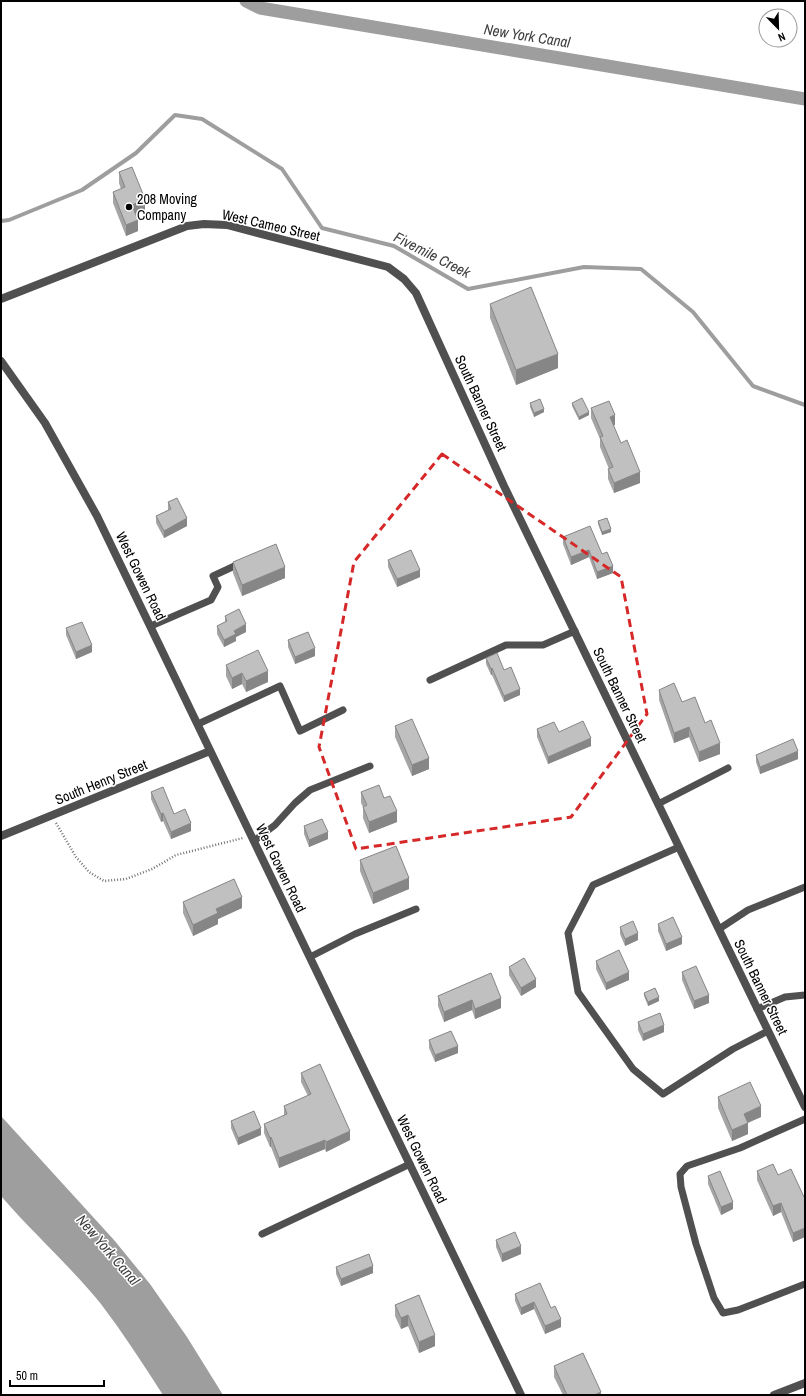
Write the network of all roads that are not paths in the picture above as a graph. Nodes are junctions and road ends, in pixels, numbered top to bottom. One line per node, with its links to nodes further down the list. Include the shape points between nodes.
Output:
1 (416, 293): 2 (street, West Cameo Street, via 404,279 388,267 227,225 204,224 187,226); 6 (street, South Banner Street, via 504,486)
2 (1, 299)
3 (1, 361): 5 (street, West Gowen Road, via 45,423 71,468)
4 (248, 560): 5 (lane, via 213,576 218,588 211,600)
5 (151, 626): 9 (street, West Gowen Road)
6 (575, 631): 7 (lane, via 543,645 506,645); 13 (street, South Banner Street)
7 (430, 680)
8 (343, 710): 9 (lane, via 300,731 280,686)
9 (198, 724): 10 (street, West Gowen Road)
10 (210, 751): 14 (street, South Henry Street); 15 (street, West Gowen Road)
11 (370, 766): 15 (lane, via 310,790 275,825)
12 (728, 768): 13 (lane)
13 (658, 804): 16 (street, South Banner Street)
14 (1, 836)
15 (252, 838): 20 (street, West Gowen Road)
16 (679, 847): 19 (street, South Banner Street); 23 (lane, via 593,885 568,933 578,992 633,1069 663,1094)
17 (805, 887): 19 (lane, via 748,910)
18 (416, 909): 20 (lane, via 355,934)
19 (719, 929): 22 (street, South Banner Street)
20 (310, 958): 26 (street, West Gowen Road)
21 (805, 995): 22 (lane, via 785,996)
22 (757, 1009): 23 (street, South Banner Street)
23 (768, 1031): 24 (street, South Banner Street)
24 (805, 1107)
25 (805, 1119): 28 (lane, via 740,1148 687,1166 680,1174 680,1187 696,1244 714,1298 723,1314)
26 (410, 1164): 27 (lane); 30 (street, West Gowen Road)
27 (262, 1234)
28 (805, 1284)
29 (805, 1383): 31 (street)
30 (521, 1395)
31 (774, 1395)

